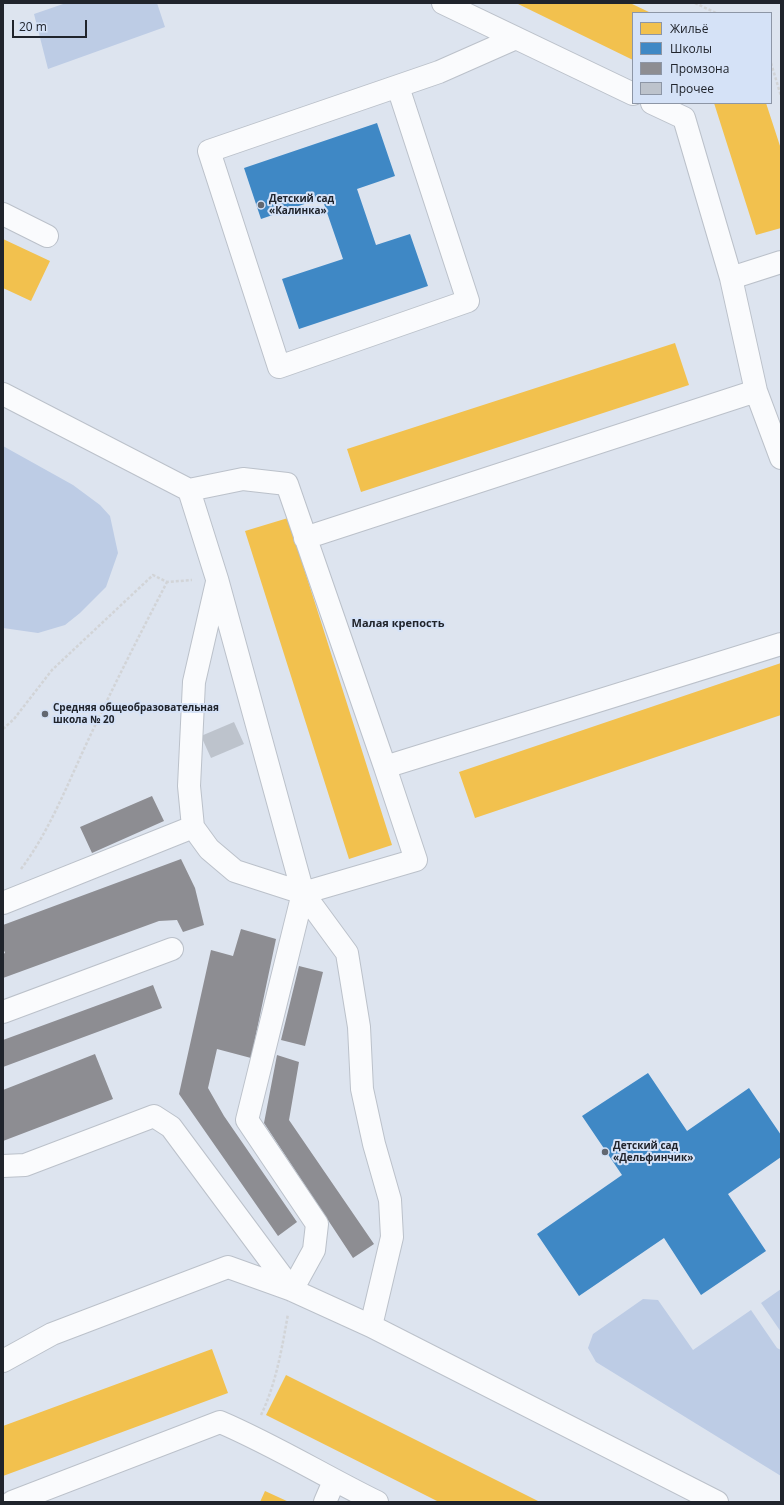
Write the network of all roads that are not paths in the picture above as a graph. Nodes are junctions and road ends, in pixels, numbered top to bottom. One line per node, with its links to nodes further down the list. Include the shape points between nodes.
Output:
1 (443, 3): 2 (lane)
2 (516, 38): 3 (lane); 4 (lane)
3 (398, 87): 3 (lane, via 209,151 279,367 468,301)
4 (632, 94)
5 (654, 104): 9 (lane, via 684,118)
6 (3, 214): 7 (lane)
7 (47, 236)
8 (781, 262): 9 (lane)
9 (731, 278): 10 (lane)
10 (756, 391): 12 (lane); 14 (lane)
11 (3, 394): 13 (lane)
12 (781, 458)
13 (189, 490): 14 (lane, via 243,479 287,484); 15 (lane)
14 (304, 538): 17 (lane)
15 (217, 579): 18 (lane, via 194,682 189,786); 19 (lane)
16 (781, 644): 17 (lane)
17 (385, 767): 19 (lane, via 416,860)
18 (193, 827): 19 (lane, via 208,849 235,871); 20 (lane)
19 (303, 893): 24 (lane, via 247,1120 317,1224 314,1250); 25 (lane, via 347,953 359,1027 362,1089 390,1200 392,1237)
20 (3, 903)
21 (172, 949): 22 (lane)
22 (3, 1012)
23 (3, 1166): 24 (lane, via 25,1165 154,1116 171,1127)
24 (292, 1290): 25 (lane); 26 (lane, via 228,1267 52,1334)
25 (371, 1326): 31 (lane)
26 (3, 1361)
27 (334, 1480): 28 (lane, via 252,1436 220,1422); 29 (lane); 30 (lane)
28 (12, 1502)
29 (325, 1502)
30 (376, 1502)
31 (717, 1502)

